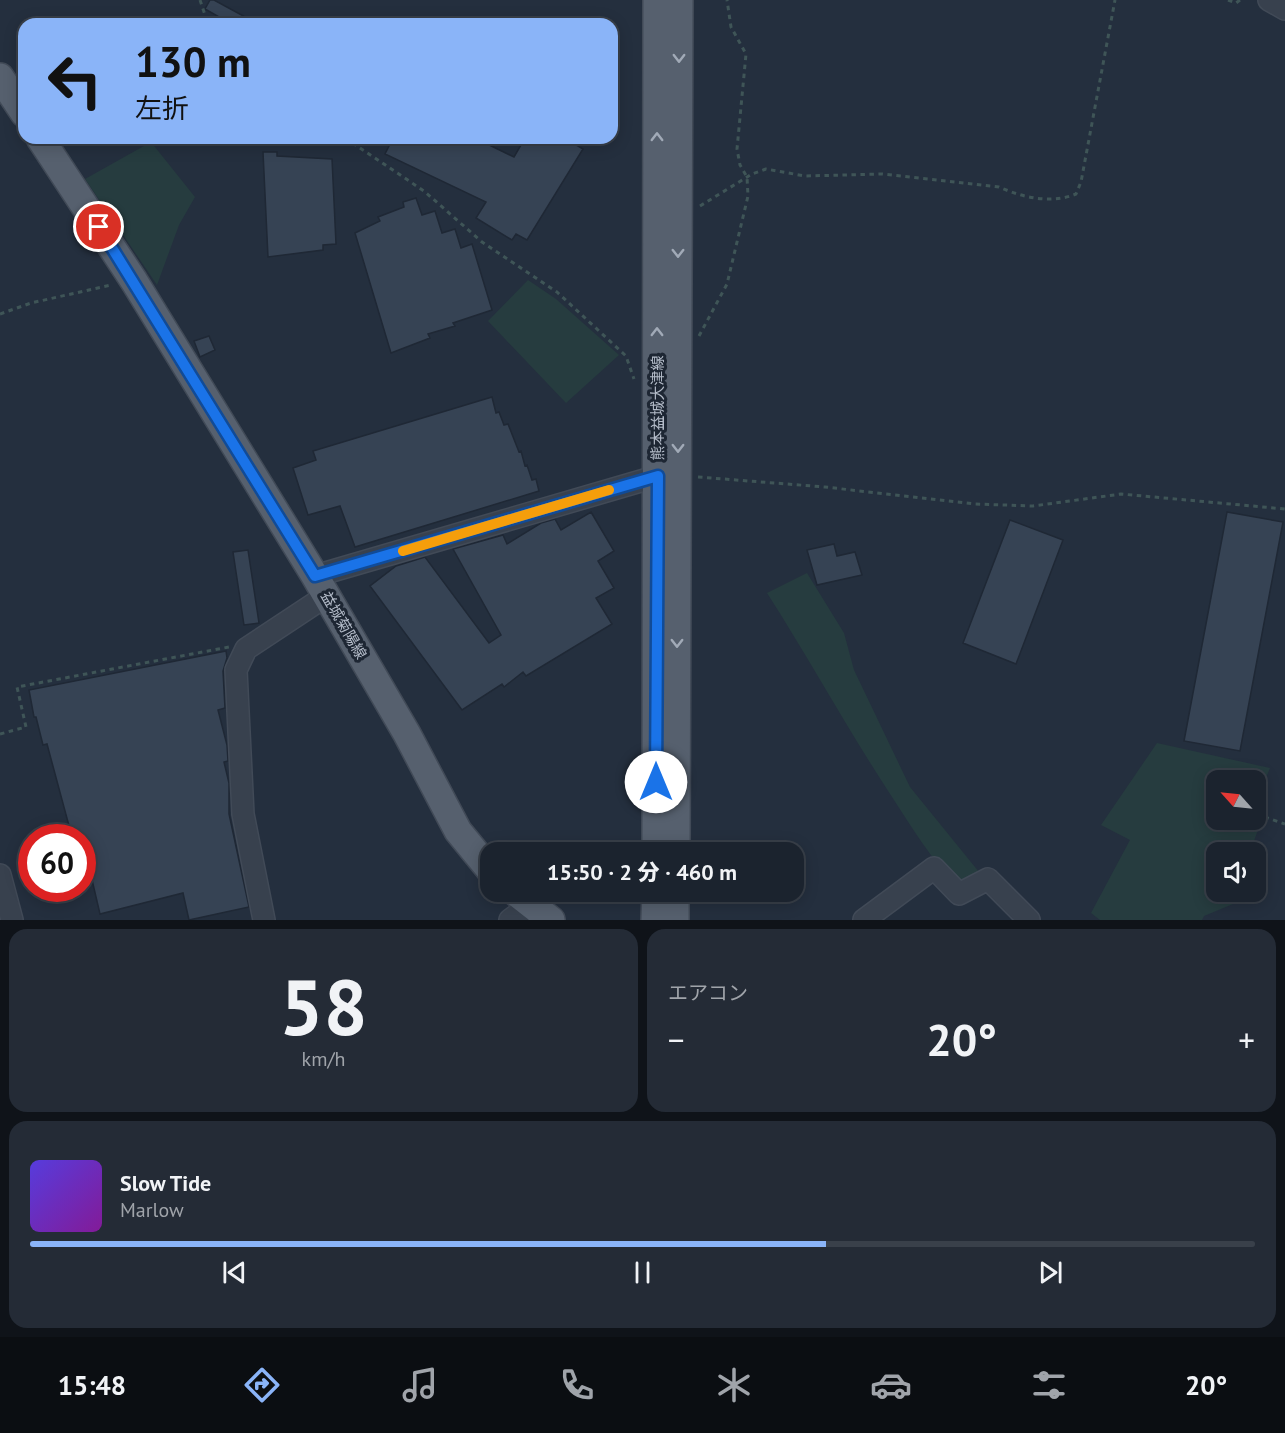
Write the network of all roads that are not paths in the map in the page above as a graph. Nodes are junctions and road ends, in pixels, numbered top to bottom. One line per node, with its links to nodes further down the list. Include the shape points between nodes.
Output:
1 (657, 0): 8 (main road, 熊本益城大津線, one-way to 1)
2 (679, 0): 8 (main road, 熊本益城大津線, one-way to 8, via 679,213)
3 (1269, 0): 4 (street)
4 (1285, 9)
5 (0, 77): 6 (main road)
6 (18, 104)
7 (44, 144): 9 (main road, 益城菊陽線, via 134,280)
8 (668, 475): 9 (street); 10 (main road, 熊本益城大津線); 11 (main road, 熊本益城大津線, one-way to 11)
9 (321, 586): 12 (main road, 益城菊陽線, via 458,831); 17 (street, via 246,649 236,670 243,814)
10 (656, 842)
11 (675, 842)
12 (480, 858)
13 (0, 875): 16 (street)
14 (656, 902): 18 (main road)
15 (675, 902): 19 (main road)
16 (13, 920)
17 (264, 920)
18 (655, 920)
19 (675, 920)
20 (864, 920): 21 (street, via 934,868 959,894 988,879)
21 (1029, 920)

